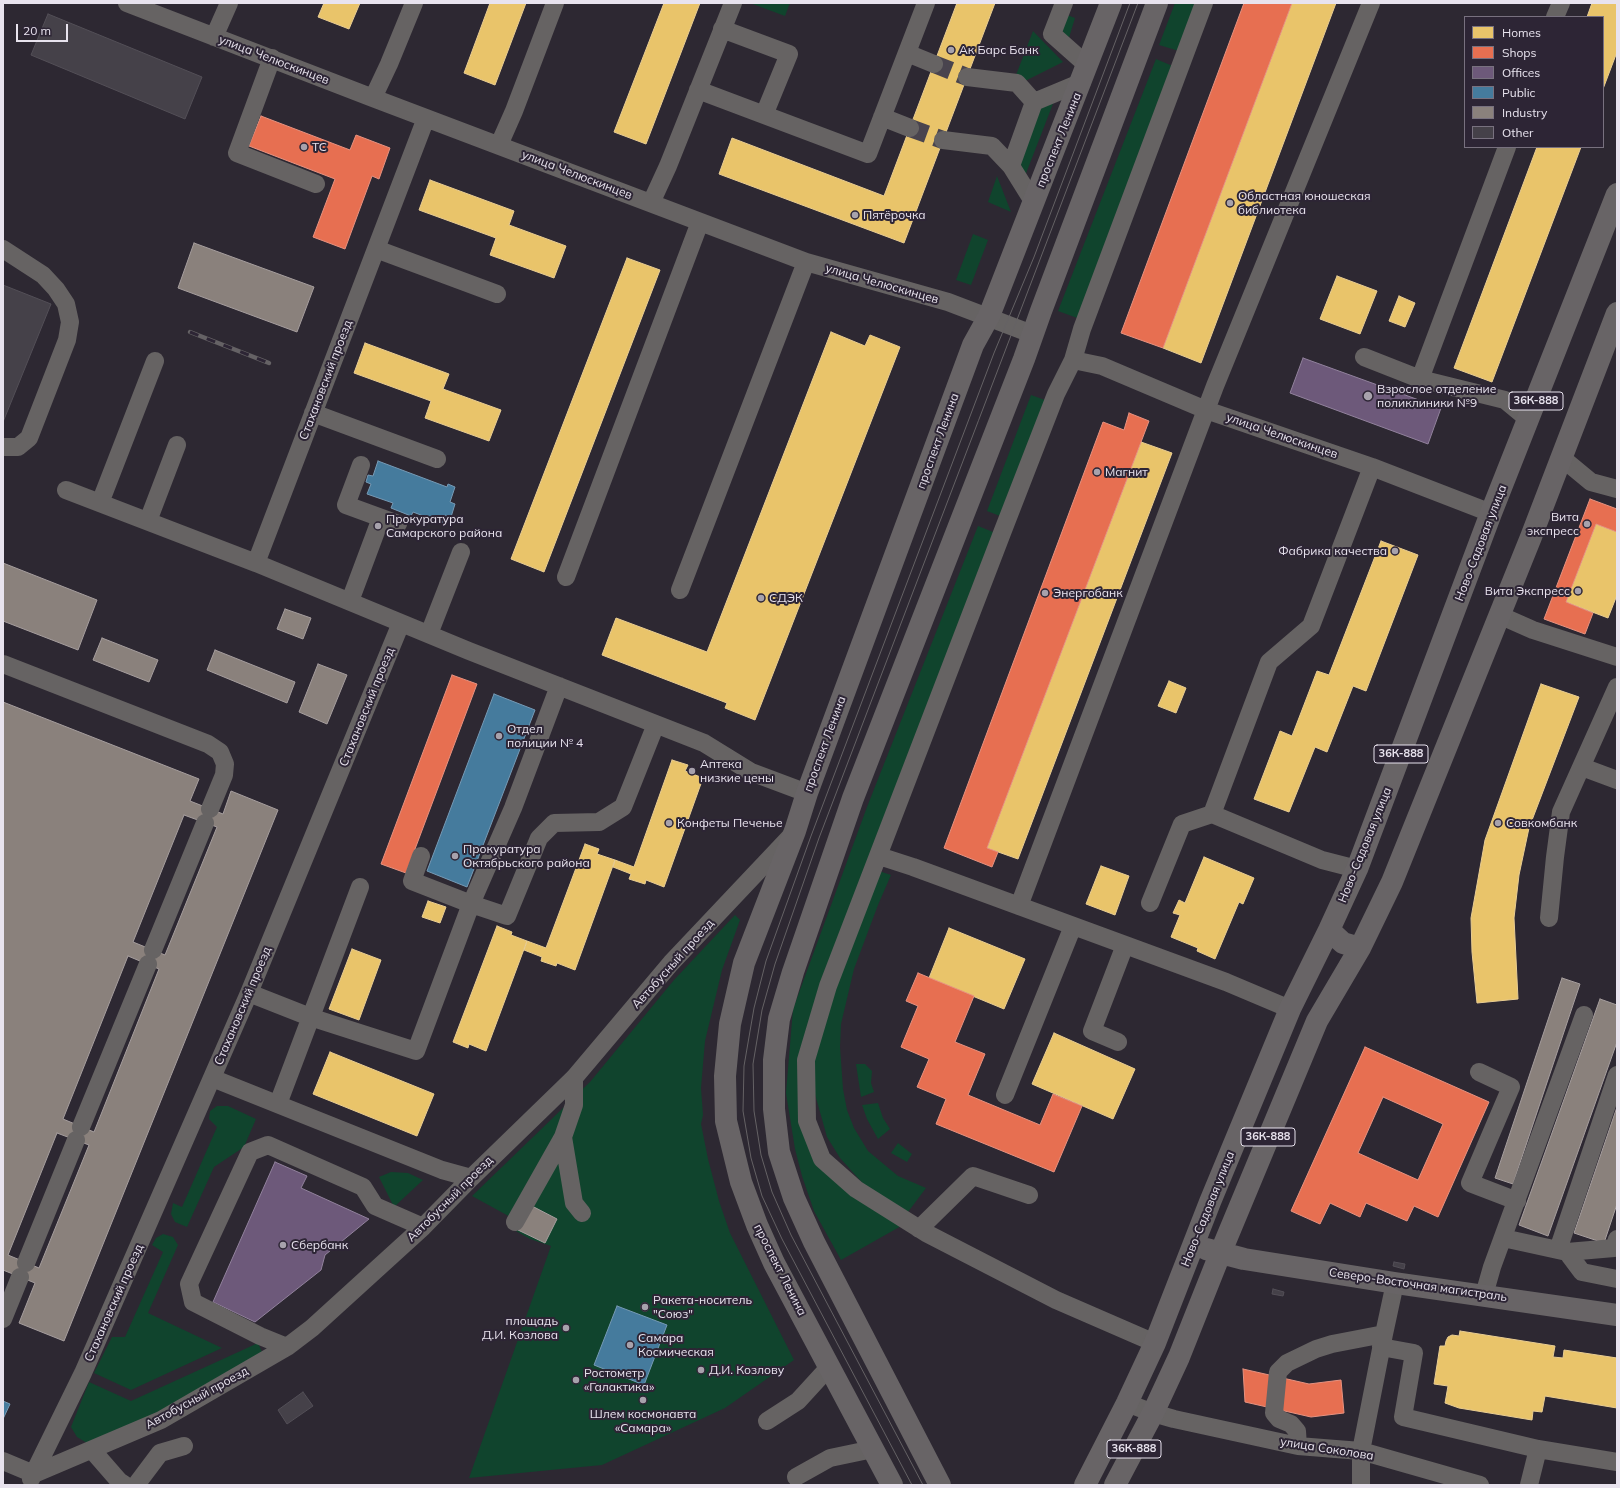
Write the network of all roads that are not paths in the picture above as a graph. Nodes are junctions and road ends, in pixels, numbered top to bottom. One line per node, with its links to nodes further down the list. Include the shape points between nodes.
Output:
1 (127, 3): 15 (street, улица Челюскинцев)
2 (229, 3): 15 (street)
3 (414, 3): 22 (street)
4 (555, 3): 29 (street)
5 (733, 3): 14 (street)
6 (926, 3): 16 (street)
7 (1064, 3): 19 (street, via 1052,34)
8 (1111, 3): 19 (main road, проспект Ленина)
9 (1158, 3): 43 (main road)
10 (1204, 3): 45 (street, via 1082,329)
11 (1371, 3): 48 (street)
12 (1561, 3): 13 (street)
13 (1555, 16)
14 (722, 29): 21 (street); 24 (street, via 789,54)
15 (214, 36): 17 (street, улица Челюскинцев)
16 (906, 53): 18 (street); 25 (street)
17 (272, 58): 22 (street, улица Челюскинцев); 32 (street, via 237,153)
18 (934, 64)
19 (1085, 74): 23 (street); 35 (main road, проспект Ленина)
20 (967, 77): 23 (street, via 1017,83)
21 (698, 90): 24 (street); 34 (street)
22 (373, 98): 26 (street, улица Челюскинцев)
23 (1034, 102): 31 (street)
24 (764, 115): 25 (street, via 868,154)
25 (882, 117): 27 (street)
26 (426, 118): 29 (street, улица Челюскинцев); 38 (street, Стахановский проезд)
27 (910, 128)
28 (943, 140): 31 (street, via 992,146)
29 (499, 145): 34 (street, улица Челюскинцев)
30 (1507, 148): 47 (street)
31 (1010, 166): 35 (street)
32 (316, 184)
33 (1617, 194): 50 (main road, Ново-Садовая улица / 36К-888)
34 (651, 203): 36 (street, улица Челюскинцев)
35 (1034, 203): 42 (main road, проспект Ленина)
36 (700, 222): 39 (street, улица Челюскинцев); 66 (street)
37 (3, 249): 52 (street, via 43,275 56,289 66,304 70,322 67,340 29,438 18,447)
38 (376, 249): 40 (street); 49 (street, Стахановский проезд)
39 (806, 262): 42 (street, улица Челюскинцев); 67 (street)
40 (497, 294)
41 (1617, 313): 53 (main road, 36К-888)
42 (989, 316): 43 (street, улица Челюскинцев); 79 (main road, проспект Ленина, via 973,345)
43 (1032, 334): 143 (main road, via 853,798 793,972 779,1019 774,1060 774,1109 779,1152 794,1198 814,1242)
44 (1364, 357): 47 (street)
45 (1073, 360): 48 (street, улица Челюскинцев, via 1102,366); 83 (street, via 1056,394)
46 (155, 361): 59 (street)
47 (1420, 379): 50 (street, via 1505,400)
48 (1206, 410): 56 (street, улица Челюскинцев); 88 (street)
49 (313, 413): 54 (street); 65 (street, Стахановский проезд)
50 (1528, 419): 60 (main road, Ново-Садовая улица / 36К-888)
51 (177, 445): 62 (street)
52 (3, 447)
53 (1562, 458): 57 (street, via 1590,482); 69 (main road, 36К-888)
54 (437, 460)
55 (361, 465): 61 (street, via 346,505)
56 (1372, 467): 60 (street, улица Челюскинцев); 80 (street, via 1311,626 1269,662)
57 (1617, 489)
58 (66, 490): 59 (street)
59 (100, 503): 62 (street)
60 (1491, 513): 84 (main road, Ново-Садовая улица / 36К-888)
61 (381, 518): 63 (street); 68 (street)
62 (148, 521): 65 (street)
63 (398, 524)
64 (461, 552): 71 (street)
65 (256, 563): 68 (street)
66 (566, 577)
67 (680, 590)
68 (350, 601): 70 (street)
69 (1499, 615): 72 (street, via 1533,630); 93 (main road, 36К-888, via 1392,882)
70 (401, 623): 71 (street); 94 (street, Стахановский проезд)
71 (429, 634): 74 (street)
72 (1617, 657)
73 (3, 664): 122 (street, via 208,744 220,752 225,764 224,775 208,816)
74 (559, 686): 76 (street); 87 (street, via 513,808)
75 (1617, 687): 77 (street)
76 (656, 724): 79 (street, via 704,743 751,772); 87 (street, via 623,807 598,822 554,823 539,838 507,916)
77 (1582, 767): 78 (street); 89 (street, via 1561,812)
78 (1617, 780)
79 (807, 793): 81 (main road, проспект Ленина)
80 (1212, 814): 84 (street, via 1322,860); 86 (street, via 1182,824)
81 (795, 831): 102 (street, Автобусный проезд, via 671,963); 126 (main road, проспект Ленина, via 744,963 730,1024 725,1076 726,1121 742,1182 757,1225 774,1263)
82 (421, 856): 87 (street, via 412,881)
83 (879, 856): 88 (street, via 913,866); 112 (street, via 828,986 806,1060 807,1121 822,1159 856,1189)
84 (1357, 869): 91 (main road, Ново-Садовая улица / 36К-888)
85 (360, 887): 97 (street)
86 (1150, 903)
87 (471, 904): 97 (street, via 416,1052)
88 (1019, 906): 90 (street)
89 (1549, 918)
90 (1073, 926): 92 (street); 103 (street)
91 (1330, 930): 93 (main road, via 1343,943); 95 (main road, Ново-Садовая улица / 36К-888)
92 (1125, 945): 95 (street, via 1238,986); 98 (street, via 1092,1031)
93 (1360, 948): 117 (main road, 36К-888, via 1317,1021)
94 (249, 993): 97 (street); 101 (street, Стахановский проезд)
95 (1290, 1009): 115 (main road, Ново-Садовая улица)
96 (1584, 1015): 108 (street)
97 (310, 1017): 104 (street)
98 (1118, 1042)
99 (1479, 1072): 108 (street, via 1510,1087 1470,1183)
100 (1617, 1075): 116 (street)
101 (212, 1078): 104 (street); 139 (street, Стахановский проезд, via 83,1373)
102 (574, 1078): 105 (street, via 574,1105); 106 (street, Автобусный проезд)
103 (1005, 1095)
104 (278, 1104): 106 (street, via 442,1170)
105 (563, 1137): 109 (street, via 574,1203); 110 (street)
106 (471, 1178): 111 (street, Автобусный проезд)
107 (1030, 1195): 112 (street, via 973,1176)
108 (1517, 1201): 113 (street)
109 (582, 1213)
110 (515, 1222)
111 (423, 1227): 125 (street, Автобусный проезд, via 318,1323); 125 (street, via 375,1206 363,1187 268,1145 250,1152 189,1284 193,1302)
112 (920, 1229): 124 (street, via 1056,1300)
113 (1503, 1238): 116 (street); 120 (street)
114 (1617, 1239): 116 (street, via 1614,1248)
115 (1194, 1246): 117 (main road, Северо-Восточная магистраль); 124 (main road, Ново-Садовая улица)
116 (1562, 1251): 118 (street, via 1582,1272)
117 (1220, 1254): 119 (main road, Северо-Восточная магистраль); 128 (main road, 36К-888, via 1179,1357)
118 (1617, 1279)
119 (1395, 1283): 120 (main road, Северо-Восточная магистраль); 123 (street)
120 (1484, 1295): 121 (main road, Северо-Восточная магистраль)
121 (1617, 1315)
122 (3, 1319)
123 (1382, 1340): 131 (street, via 1332,1344 1287,1363 1278,1372 1274,1413 1297,1430); 133 (street, via 1414,1353 1402,1417); 135 (street)
124 (1155, 1343): 127 (main road, Ново-Садовая улица)
125 (287, 1347): 134 (street, Автобусный проезд, via 161,1420)
126 (830, 1366): 129 (street, via 798,1401); 132 (main road, проспект Ленина)
127 (1127, 1403): 128 (street, улица Соколова); 144 (main road, Ново-Садовая улица)
128 (1153, 1413): 131 (street, улица Соколова); 145 (main road, 36К-888)
129 (767, 1421)
130 (184, 1446): 141 (street, via 160,1453)
131 (1298, 1446): 135 (street, улица Соколова)
132 (873, 1449): 138 (street, via 830,1458); 142 (main road, проспект Ленина)
133 (1538, 1449): 137 (street); 148 (street)
134 (92, 1450): 139 (street, Автобусный проезд); 140 (street)
135 (1361, 1451): 146 (street); 147 (street, улица Соколова)
136 (3, 1461): 139 (street)
137 (1617, 1462)
138 (796, 1477)
139 (31, 1479)
140 (125, 1485)
141 (136, 1485)
142 (892, 1485)
143 (940, 1485)
144 (1085, 1485)
145 (1115, 1485)
146 (1361, 1485)
147 (1480, 1485)
148 (1530, 1485)

